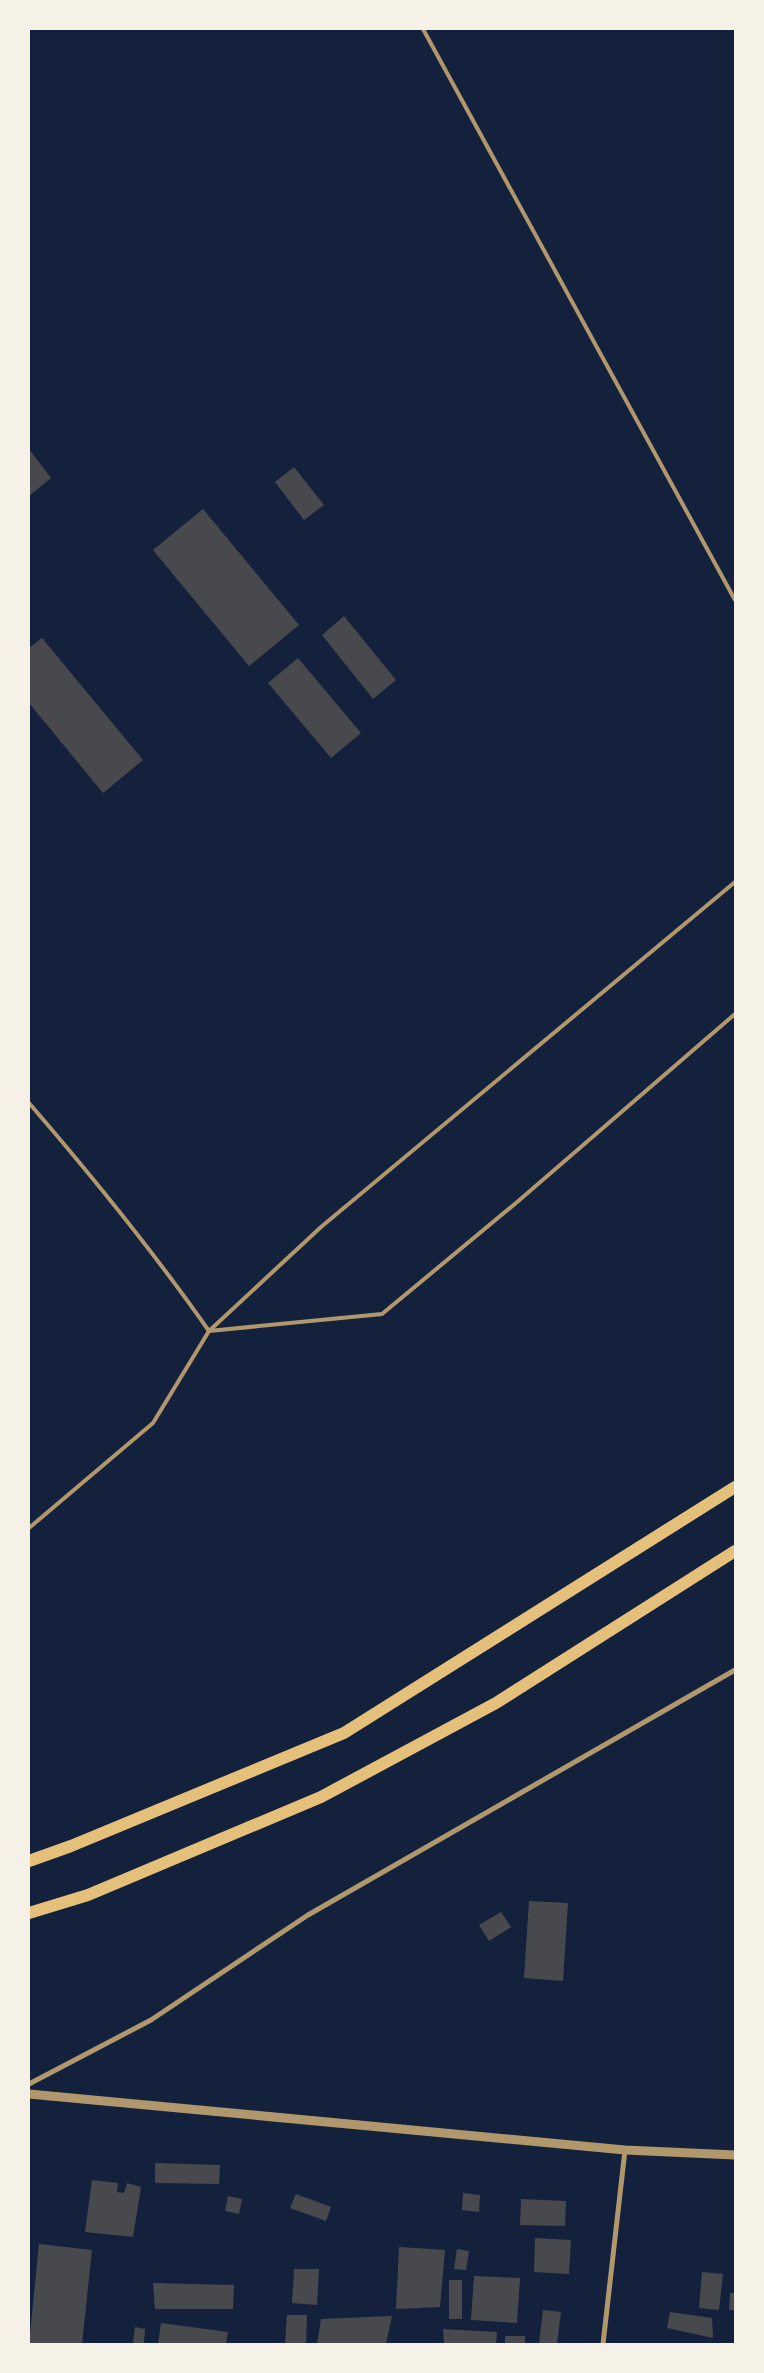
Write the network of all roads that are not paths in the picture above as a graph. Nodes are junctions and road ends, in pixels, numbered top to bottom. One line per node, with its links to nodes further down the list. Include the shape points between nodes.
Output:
1 (423, 29): 2 (lane)
2 (735, 600)
3 (735, 882): 6 (lane, via 321,1227)
4 (735, 1014): 6 (lane, via 382,1314)
5 (29, 1103): 6 (lane, via 171,1276)
6 (209, 1331): 8 (lane, via 153,1423)
7 (735, 1487): 11 (main road, via 344,1734)
8 (29, 1528)
9 (735, 1551): 12 (main road, via 496,1704 321,1797 88,1895)
10 (735, 1670): 13 (street, via 308,1915 151,2020)
11 (29, 1861)
12 (29, 1913)
13 (29, 2084)
14 (29, 2094): 15 (street)
15 (625, 2150): 16 (street); 17 (street)
16 (735, 2155)
17 (603, 2344)

